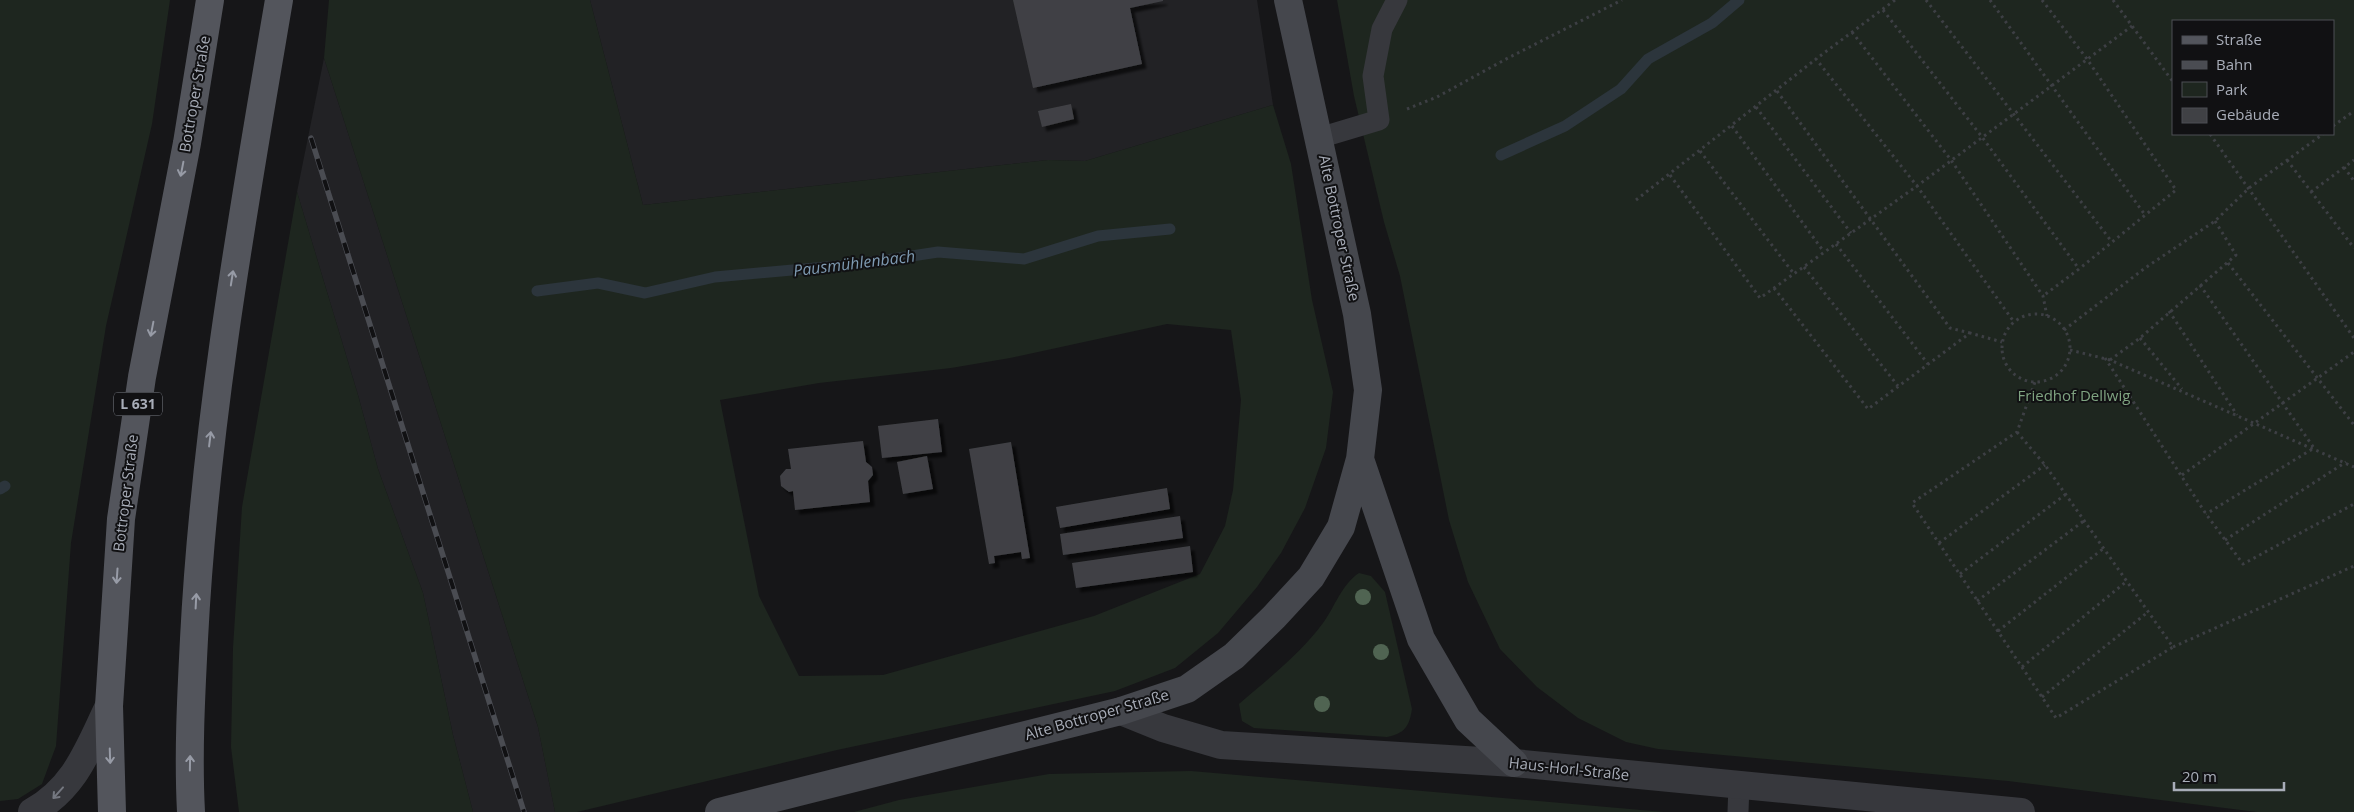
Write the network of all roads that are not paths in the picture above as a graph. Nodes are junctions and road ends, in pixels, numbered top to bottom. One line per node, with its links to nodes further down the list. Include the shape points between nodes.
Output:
1 (210, 0): 7 (main road, Bottroper Straße / L 631, one-way to 7, via 187,142 142,377 121,518)
2 (279, 0): 13 (main road, one-way to 2, via 196,593 209,446 230,292)
3 (1288, 0): 5 (street, Alte Bottroper Straße)
4 (1397, 0): 5 (lane, via 1382,29 1373,76 1379,120)
5 (1319, 138): 6 (street, Alte Bottroper Straße, via 1357,314 1368,390)
6 (1360, 459): 8 (street, Alte Bottroper Straße, via 1341,527 1311,576 1274,617 1234,656 1187,689); 9 (street, Alte Bottroper Straße, via 1421,638 1468,720)
7 (109, 706): 11 (street, L 631, one-way to 11, via 76,773 50,801); 12 (main road, Bottroper Straße / L 631, one-way to 12)
8 (1121, 711): 9 (street, Haus-Horl-Straße, via 1163,728 1221,745); 14 (street, Alte Bottroper Straße)
9 (1514, 763): 10 (street, Haus-Horl-Straße)
10 (1738, 799): 15 (street, Haus-Horl-Straße)
11 (32, 812)
12 (112, 812)
13 (190, 812)
14 (719, 812)
15 (2021, 812)

